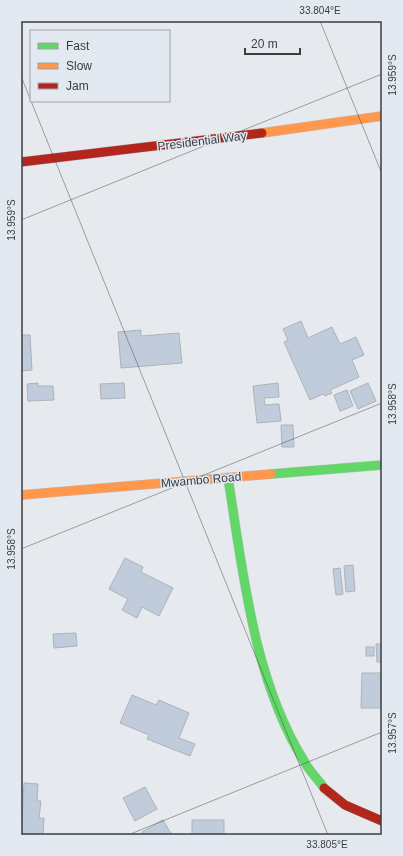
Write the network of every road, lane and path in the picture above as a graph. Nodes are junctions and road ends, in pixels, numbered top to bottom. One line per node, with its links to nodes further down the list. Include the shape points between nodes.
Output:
1 (382, 116): 2 (street, Presidential Way, via 210,140)
2 (21, 162)
3 (382, 464): 4 (street, Mwambo Road)
4 (228, 478): 5 (street, Mwambo Road); 6 (street, via 258,643 289,736 303,763 327,792 366,817)
5 (21, 496)
6 (382, 822)

